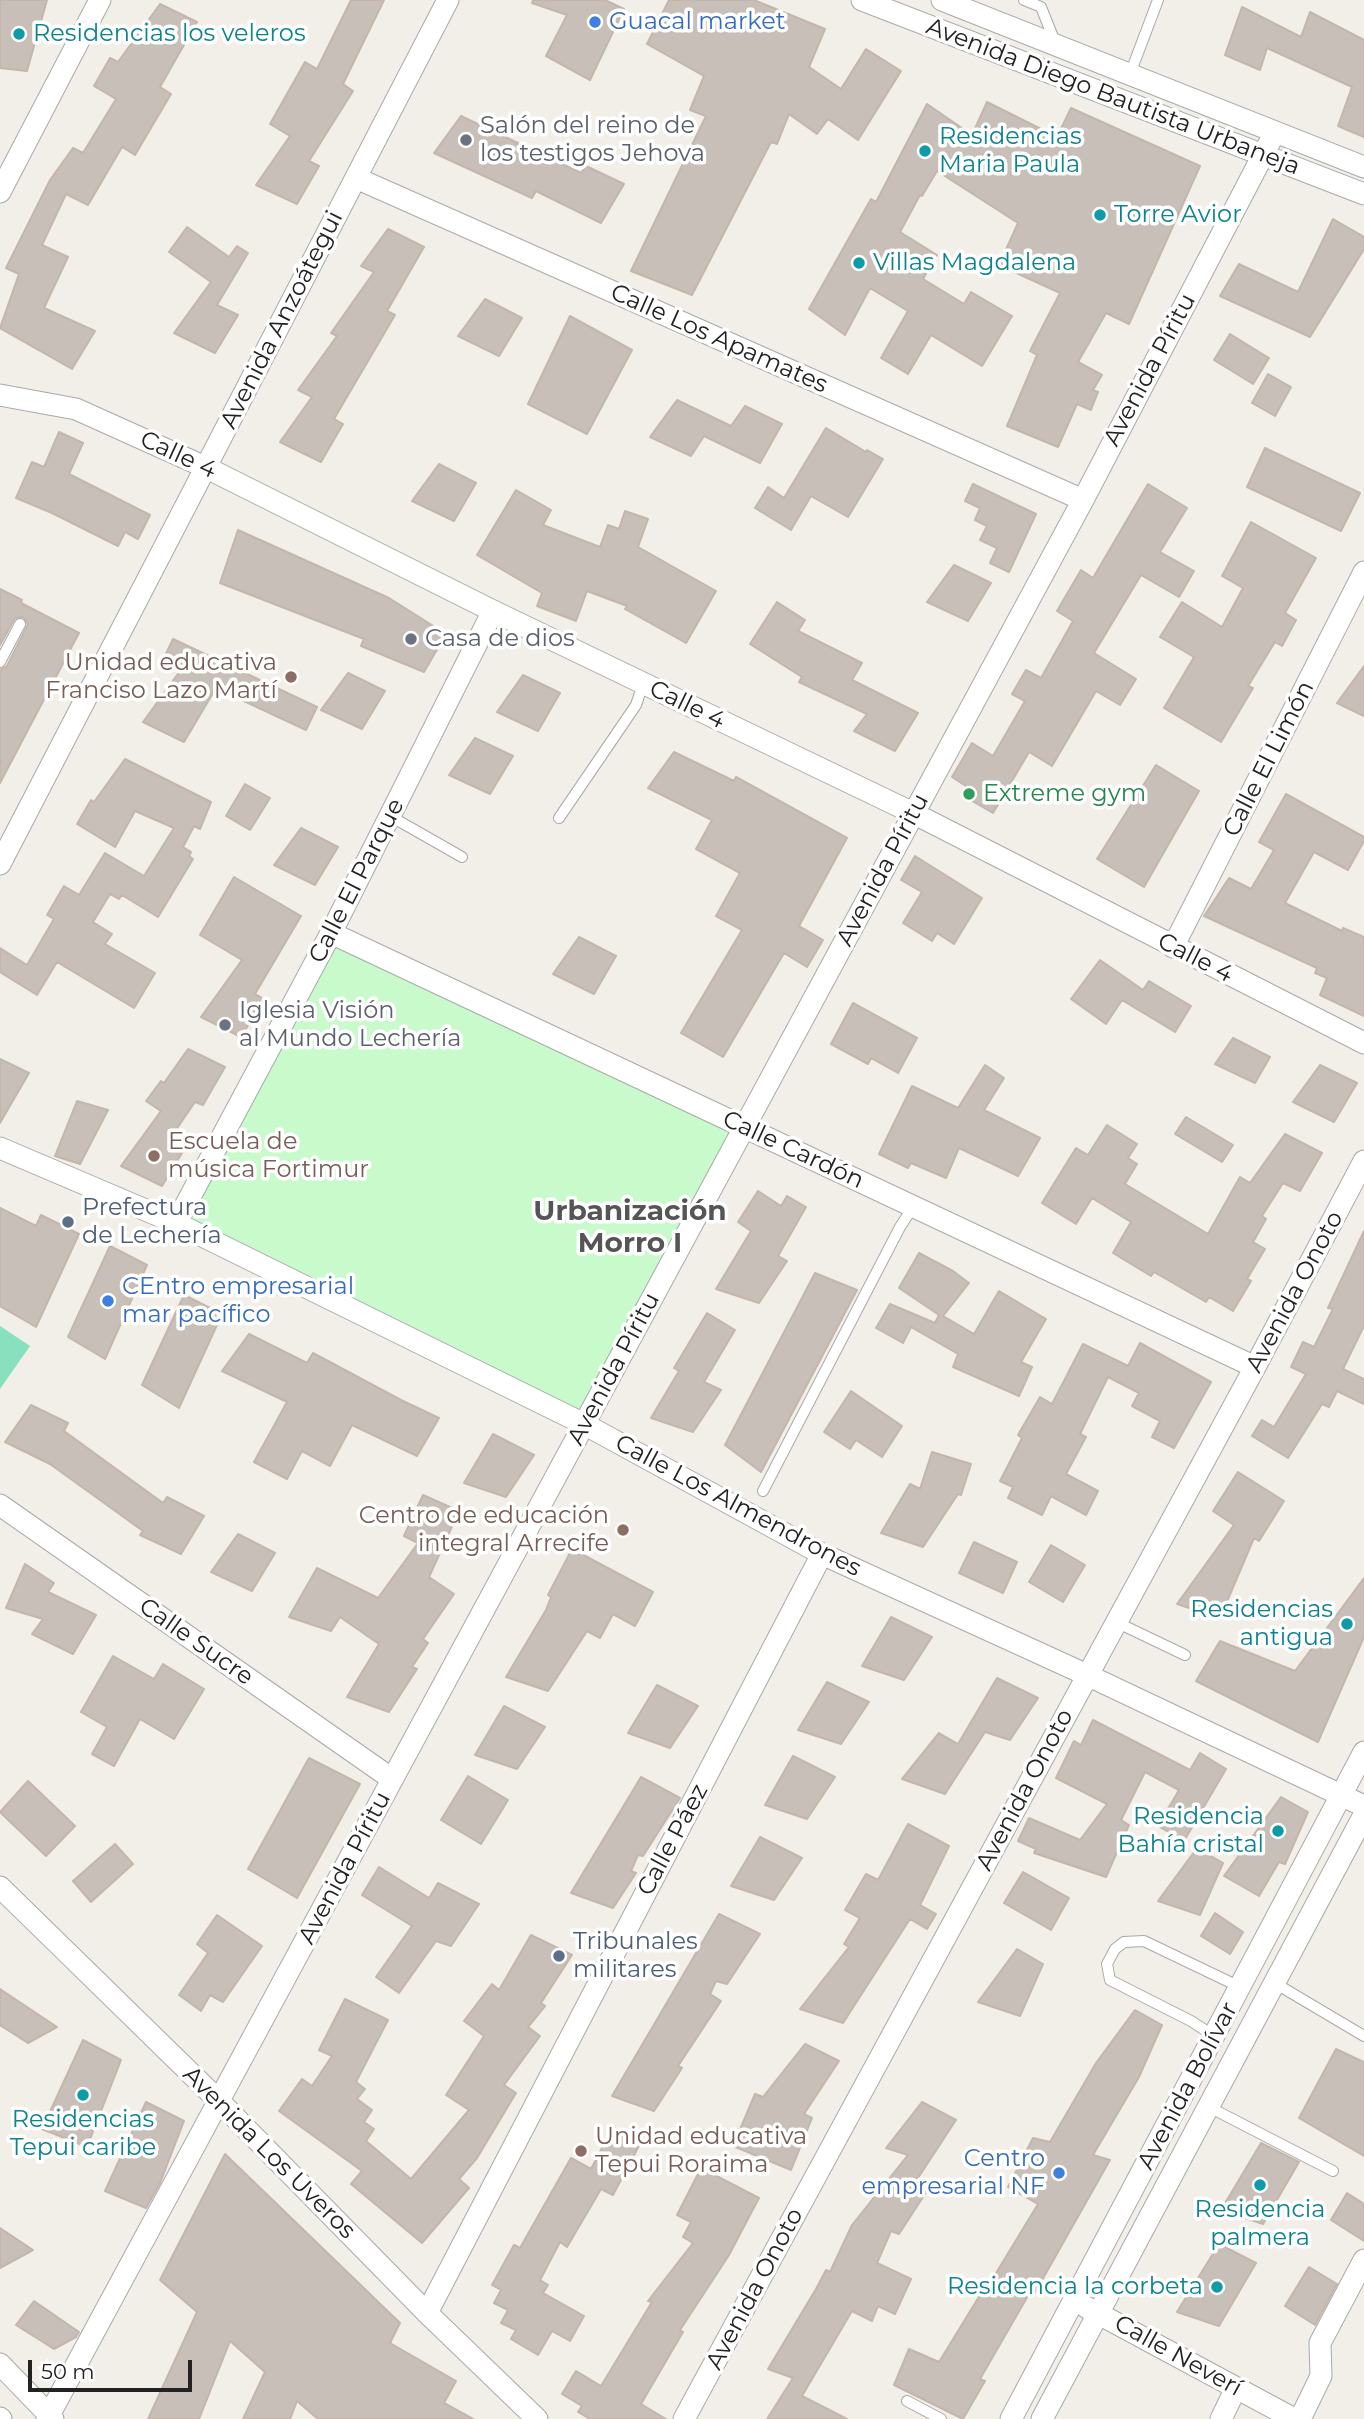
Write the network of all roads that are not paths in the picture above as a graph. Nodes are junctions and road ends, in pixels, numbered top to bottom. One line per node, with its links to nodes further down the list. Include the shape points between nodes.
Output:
1 (100, 0): 13 (street)
2 (448, 0): 12 (street, Avenida Anzoátegui)
3 (862, 0): 10 (street, Avenida Diego Bautista Urbaneja)
4 (942, 0): 7 (street, Avenida Diego Bautista Urbaneja)
5 (1024, 0): 7 (lane, via 1041,7)
6 (1158, 0): 8 (lane)
7 (1056, 45): 8 (street, Avenida Diego Bautista Urbaneja)
8 (1130, 74): 9 (street, Avenida Diego Bautista Urbaneja)
9 (1275, 132): 10 (street, Avenida Píritu); 11 (street, Avenida Diego Bautista Urbaneja)
10 (1264, 154): 14 (street, Avenida Diego Bautista Urbaneja); 17 (street, Avenida Píritu)
11 (1364, 167)
12 (356, 178): 16 (street, Avenida Anzoátegui); 17 (street, Calle Los Apamates)
13 (0, 192)
14 (1364, 194)
15 (0, 395): 16 (street, Calle 4, via 76,409)
16 (205, 467): 19 (street, Calle 4); 26 (street, Avenida Anzoátegui)
17 (1083, 500): 23 (street, Avenida Píritu)
18 (1364, 572): 29 (street, Calle El Limón)
19 (493, 611): 22 (street, Calle 4); 24 (street, Calle El Parque)
20 (20, 624): 21 (lane)
21 (0, 662)
22 (643, 684): 23 (street, Calle 4); 25 (lane, via 636,705)
23 (914, 813): 29 (street, Calle 4); 31 (street, Avenida Píritu)
24 (390, 816): 27 (lane); 28 (street, Calle El Parque)
25 (559, 818)
26 (2, 853)
27 (462, 857)
28 (331, 933): 31 (street, Calle Cardón); 35 (street, Calle El Parque)
29 (1173, 947): 30 (street, Calle 4)
30 (1364, 1043)
31 (744, 1128): 34 (street, Calle Cardón); 37 (street, Avenida Píritu)
32 (0, 1148): 35 (street, Calle Los Almendrones)
33 (1364, 1161): 36 (street, Avenida Onoto)
34 (913, 1207): 36 (street, Calle Cardón); 38 (lane)
35 (176, 1223): 37 (street, Calle Los Almendrones)
36 (1255, 1367): 41 (street, Avenida Onoto)
37 (584, 1424): 40 (street, Calle Los Almendrones); 45 (street, Avenida Píritu)
38 (764, 1491)
39 (0, 1505): 45 (street, Calle Sucre)
40 (822, 1554): 43 (street, Calle Los Almendrones); 59 (street, Calle Páez)
41 (1116, 1622): 42 (lane); 43 (street, Avenida Onoto)
42 (1185, 1655)
43 (1087, 1675): 46 (street, Calle Los Almendrones); 66 (street, Avenida Onoto)
44 (1364, 1752): 46 (street, Avenida Bolívar)
45 (392, 1779): 54 (street, Avenida Píritu)
46 (1342, 1794): 47 (street, Calle Los Almendrones); 51 (street, Avenida Bolívar)
47 (1364, 1806)
48 (1364, 1815): 50 (street, Avenida Bolívar)
49 (0, 1887): 54 (street, Avenida Los Uveros)
50 (1273, 1982): 53 (lane); 55 (street, Avenida Bolívar)
51 (1240, 1987): 52 (street, Avenida Bolívar); 52 (lane, via 1144,1941 1124,1942 1107,1964 1110,1980)
52 (1214, 2036): 58 (street, Avenida Bolívar)
53 (1364, 2036)
54 (219, 2101): 59 (street, Avenida Los Uveros); 64 (street, Avenida Píritu)
55 (1209, 2107): 56 (lane); 60 (street, Avenida Bolívar)
56 (1334, 2171)
57 (1364, 2260): 72 (street, via 1320,2343 1321,2376)
58 (1073, 2302): 60 (street, Calle Neverí); 68 (street, Avenida Bolívar)
59 (427, 2313): 65 (street, Avenida Los Uveros)
60 (1099, 2313): 62 (street, Calle Neverí); 69 (street, Avenida Bolívar)
61 (0, 2364): 64 (street)
62 (1236, 2388): 70 (street); 71 (street, Calle Neverí)
63 (907, 2401): 67 (lane)
64 (50, 2418)
65 (537, 2419)
66 (684, 2419)
67 (941, 2419)
68 (1011, 2419)
69 (1042, 2419)
70 (1221, 2419)
71 (1294, 2419)
72 (1300, 2419)

